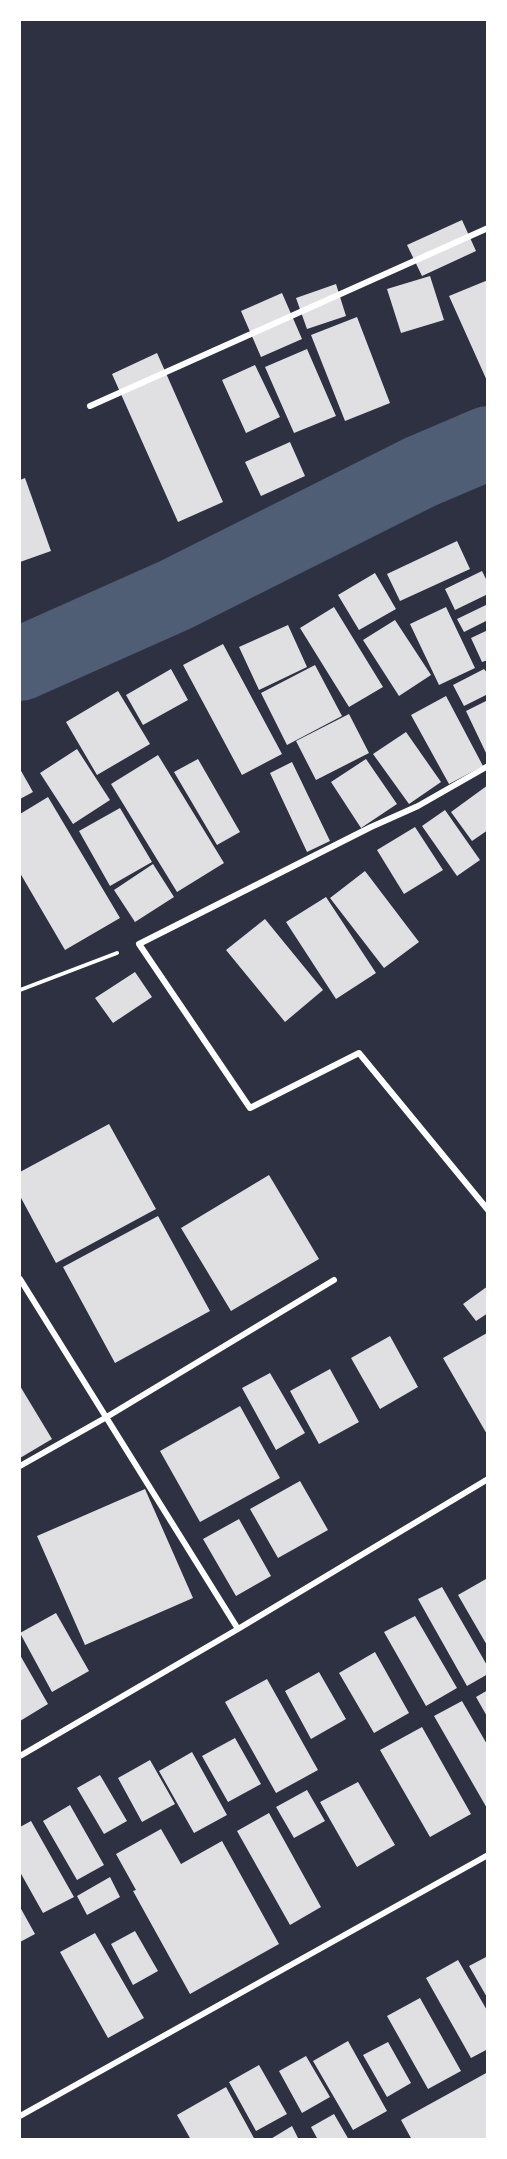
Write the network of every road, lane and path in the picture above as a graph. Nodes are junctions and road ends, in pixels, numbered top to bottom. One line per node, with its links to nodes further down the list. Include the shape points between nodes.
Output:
1 (488, 228): 2 (street)
2 (90, 406)
3 (488, 766): 4 (street, via 418,806)
4 (140, 944): 5 (path); 6 (street, via 250,1108 359,1053)
5 (20, 990)
6 (488, 1210)
7 (20, 1279): 9 (street)
8 (334, 1280): 9 (street)
9 (105, 1418): 10 (street); 12 (street)
10 (20, 1466)
11 (488, 1479): 12 (street)
12 (238, 1629): 13 (street)
13 (20, 1756)
14 (488, 1855): 15 (street)
15 (20, 2116)

